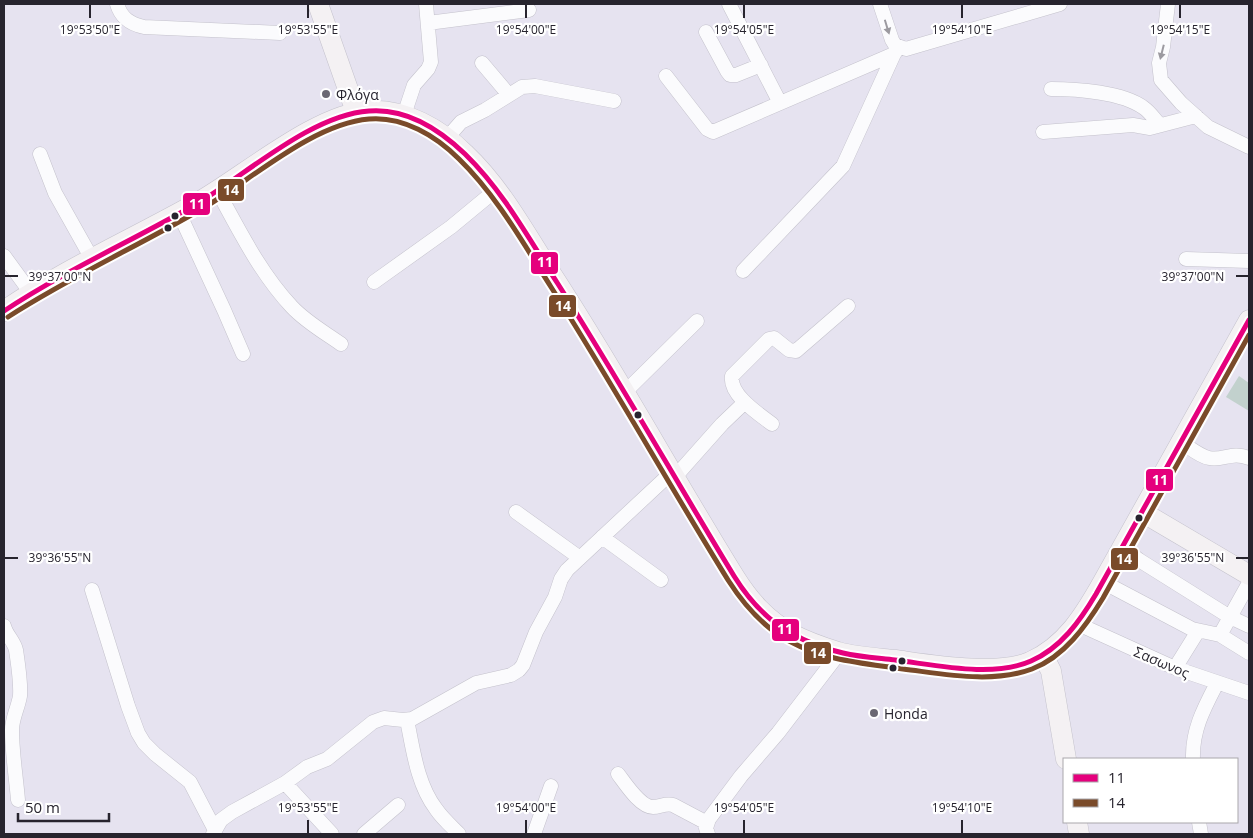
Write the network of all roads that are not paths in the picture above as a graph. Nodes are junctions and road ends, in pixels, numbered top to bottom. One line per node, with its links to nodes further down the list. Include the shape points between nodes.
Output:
1 (117, 4): 10 (street, via 126,20 144,27)
2 (318, 4): 20 (main road)
3 (426, 4): 9 (street)
4 (729, 4): 14 (street)
5 (880, 4): 12 (street, one-way to 12)
6 (1060, 4): 12 (street)
7 (1168, 4): 22 (street, one-way to 22, via 1159,72 1166,87)
8 (529, 10): 9 (street)
9 (428, 23): 21 (street, via 431,62 414,85)
10 (280, 32)
11 (706, 32): 14 (street, via 730,75)
12 (896, 51): 19 (street); 35 (street, via 843,166)
13 (482, 63): 17 (street)
14 (761, 65): 19 (street)
15 (666, 76): 19 (street, via 710,132)
16 (1050, 89): 23 (street, via 1079,89 1130,100 1146,109)
17 (509, 95): 18 (street, via 531,86); 25 (street, via 461,122)
18 (614, 101)
19 (780, 103)
20 (356, 112): 21 (main road, via 379,111); 29 (main road, via 318,127)
21 (404, 116): 25 (main road)
22 (1196, 116): 23 (street); 26 (street, via 1208,127)
23 (1160, 125): 24 (street)
24 (1042, 132)
25 (447, 138): 28 (main road, via 466,154)
26 (1249, 147)
27 (40, 154): 33 (street, via 55,193)
28 (496, 189): 36 (street, via 451,227); 44 (main road, via 568,299)
29 (217, 190): 30 (main road); 42 (street, via 256,260 281,294 307,321)
30 (179, 213): 33 (main road); 43 (street)
31 (4, 256): 37 (street)
32 (1186, 258): 34 (street)
33 (92, 259): 37 (main road)
34 (1249, 261)
35 (743, 271)
36 (374, 282)
37 (31, 293): 39 (main road)
38 (848, 306): 45 (street, via 796,351 789,350 774,338 766,340 732,376 732,383)
39 (4, 311)
40 (1249, 320): 47 (main road)
41 (697, 321): 44 (street)
42 (341, 344)
43 (243, 354)
44 (624, 393): 49 (main road)
45 (744, 403): 46 (street); 49 (street)
46 (772, 424)
47 (1181, 442): 48 (street, via 1207,458 1235,454); 51 (main road)
48 (1249, 458)
49 (673, 476): 52 (street); 66 (main road, via 744,592 760,610 792,634)
50 (516, 512): 54 (street)
51 (1142, 512): 53 (main road); 55 (main road)
52 (602, 537): 54 (street); 56 (street)
53 (1122, 547): 57 (main road); 60 (street)
54 (580, 558): 72 (street, via 560,579 555,597 519,670 512,675 476,683)
55 (1249, 575)
56 (661, 580)
57 (1103, 582): 61 (main road); 64 (street)
58 (1249, 583): 60 (street)
59 (92, 590): 82 (street, via 138,733 155,754 190,782)
60 (1230, 616): 63 (street); 65 (street)
61 (1078, 624): 68 (main road); 69 (street, Σασωνος)
62 (4, 626): 73 (street, via 16,648 20,688)
63 (1249, 626)
64 (1198, 630): 65 (street); 69 (street)
65 (1220, 635): 67 (street)
66 (840, 652): 68 (main road, via 980,668 1014,667); 81 (street, via 741,776)
67 (1249, 653)
68 (1043, 655): 74 (main road, via 1051,671)
69 (1175, 668): 70 (street, Σασωνος)
70 (1217, 683): 71 (street, Σασωνος); 75 (street, via 1198,722)
71 (1249, 693)
72 (407, 720): 77 (street, via 378,719 332,755); 85 (street, via 424,787 434,807)
73 (8, 756): 79 (street)
74 (1066, 758)
75 (1193, 758)
76 (618, 774): 81 (street, via 643,804 651,807 673,805)
77 (285, 783): 82 (street, via 232,812 221,820); 83 (street)
78 (551, 786): 86 (street)
79 (18, 800)
80 (398, 805): 84 (street)
81 (708, 829)
82 (214, 832)
83 (332, 834)
84 (364, 834)
85 (459, 834)
86 (534, 834)

